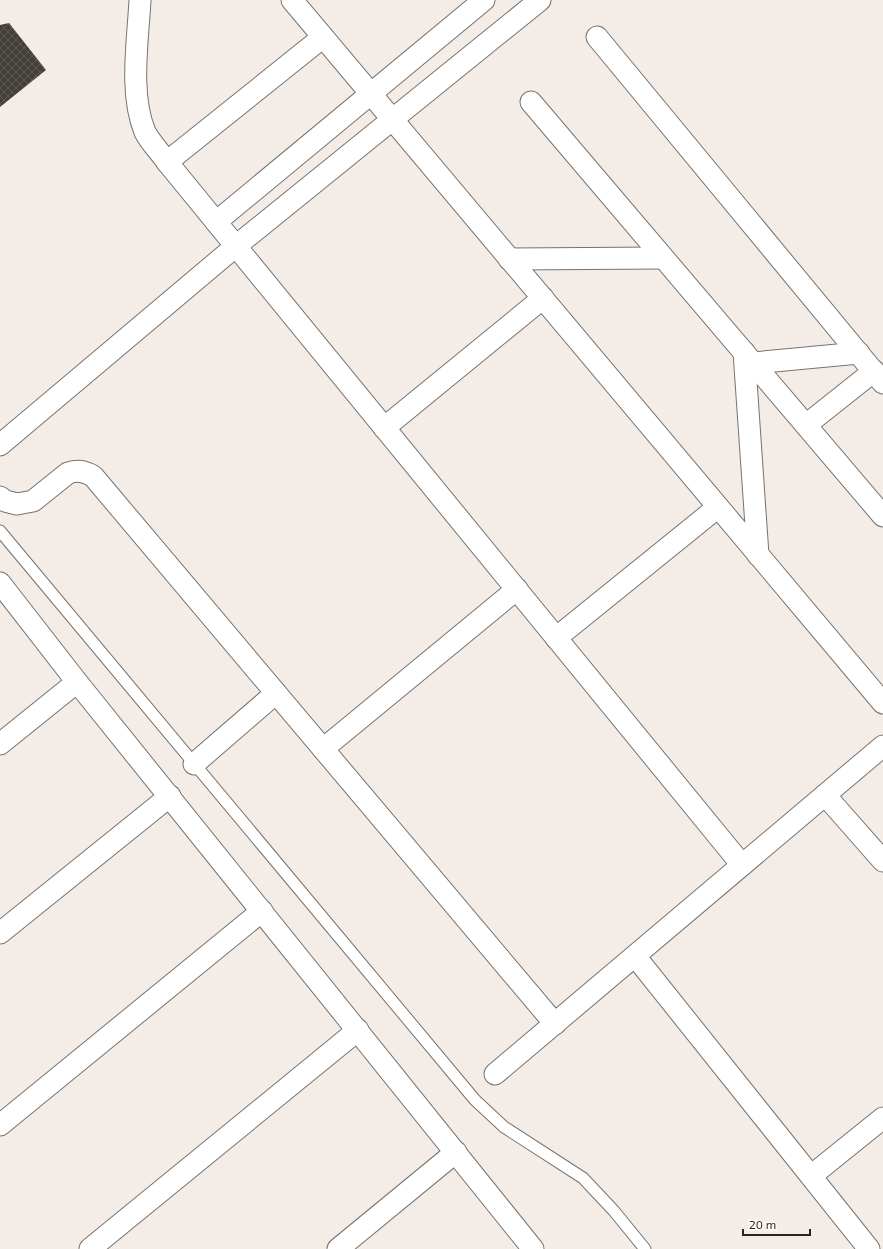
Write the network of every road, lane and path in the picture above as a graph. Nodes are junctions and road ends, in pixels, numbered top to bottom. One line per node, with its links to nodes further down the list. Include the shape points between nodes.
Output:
1 (140, 0): 10 (street, via 136,80 138,107 146,132)
2 (292, 0): 5 (street)
3 (484, 0): 7 (street)
4 (540, 0): 9 (street)
5 (323, 37): 7 (street); 10 (street)
6 (597, 38): 16 (street)
7 (371, 94): 9 (street); 11 (street)
8 (531, 102): 13 (street)
9 (392, 119): 12 (street); 14 (street)
10 (167, 162): 11 (street)
11 (216, 222): 12 (street)
12 (236, 246): 20 (street); 21 (street)
13 (663, 258): 14 (street); 17 (street)
14 (509, 259): 15 (street)
15 (543, 298): 20 (street); 23 (street)
16 (859, 353): 17 (street); 18 (street)
17 (749, 358): 19 (street); 26 (street)
18 (878, 377): 19 (street)
19 (806, 425): 24 (street)
20 (384, 428): 28 (street)
21 (0, 444)
22 (0, 497): 31 (street, via 17,504 33,501 68,473 81,471 93,476)
23 (718, 507): 26 (street); 29 (street)
24 (883, 516)
25 (0, 530): 36 (lane)
26 (758, 555): 32 (street)
27 (0, 583): 30 (street)
28 (517, 589): 29 (street); 35 (street)
29 (556, 638): 40 (street)
30 (77, 682): 33 (street); 38 (street)
31 (276, 693): 35 (street); 36 (street)
32 (883, 703)
33 (0, 744)
34 (883, 746): 37 (street)
35 (323, 749): 44 (street)
36 (194, 764): 54 (lane, via 475,1100 504,1127 583,1178)
37 (826, 795): 39 (street); 40 (street)
38 (170, 796): 41 (street); 42 (street)
39 (883, 861)
40 (742, 865): 43 (street)
41 (262, 911): 45 (street); 48 (street)
42 (0, 933)
43 (635, 956): 44 (street); 50 (street)
44 (554, 1024): 46 (street)
45 (358, 1030): 49 (street); 51 (street)
46 (496, 1074)
47 (883, 1118): 50 (street)
48 (0, 1125)
49 (456, 1152): 52 (street); 53 (street)
50 (811, 1176): 55 (street)
51 (90, 1249)
52 (338, 1249)
53 (533, 1249)
54 (645, 1249)
55 (869, 1249)

